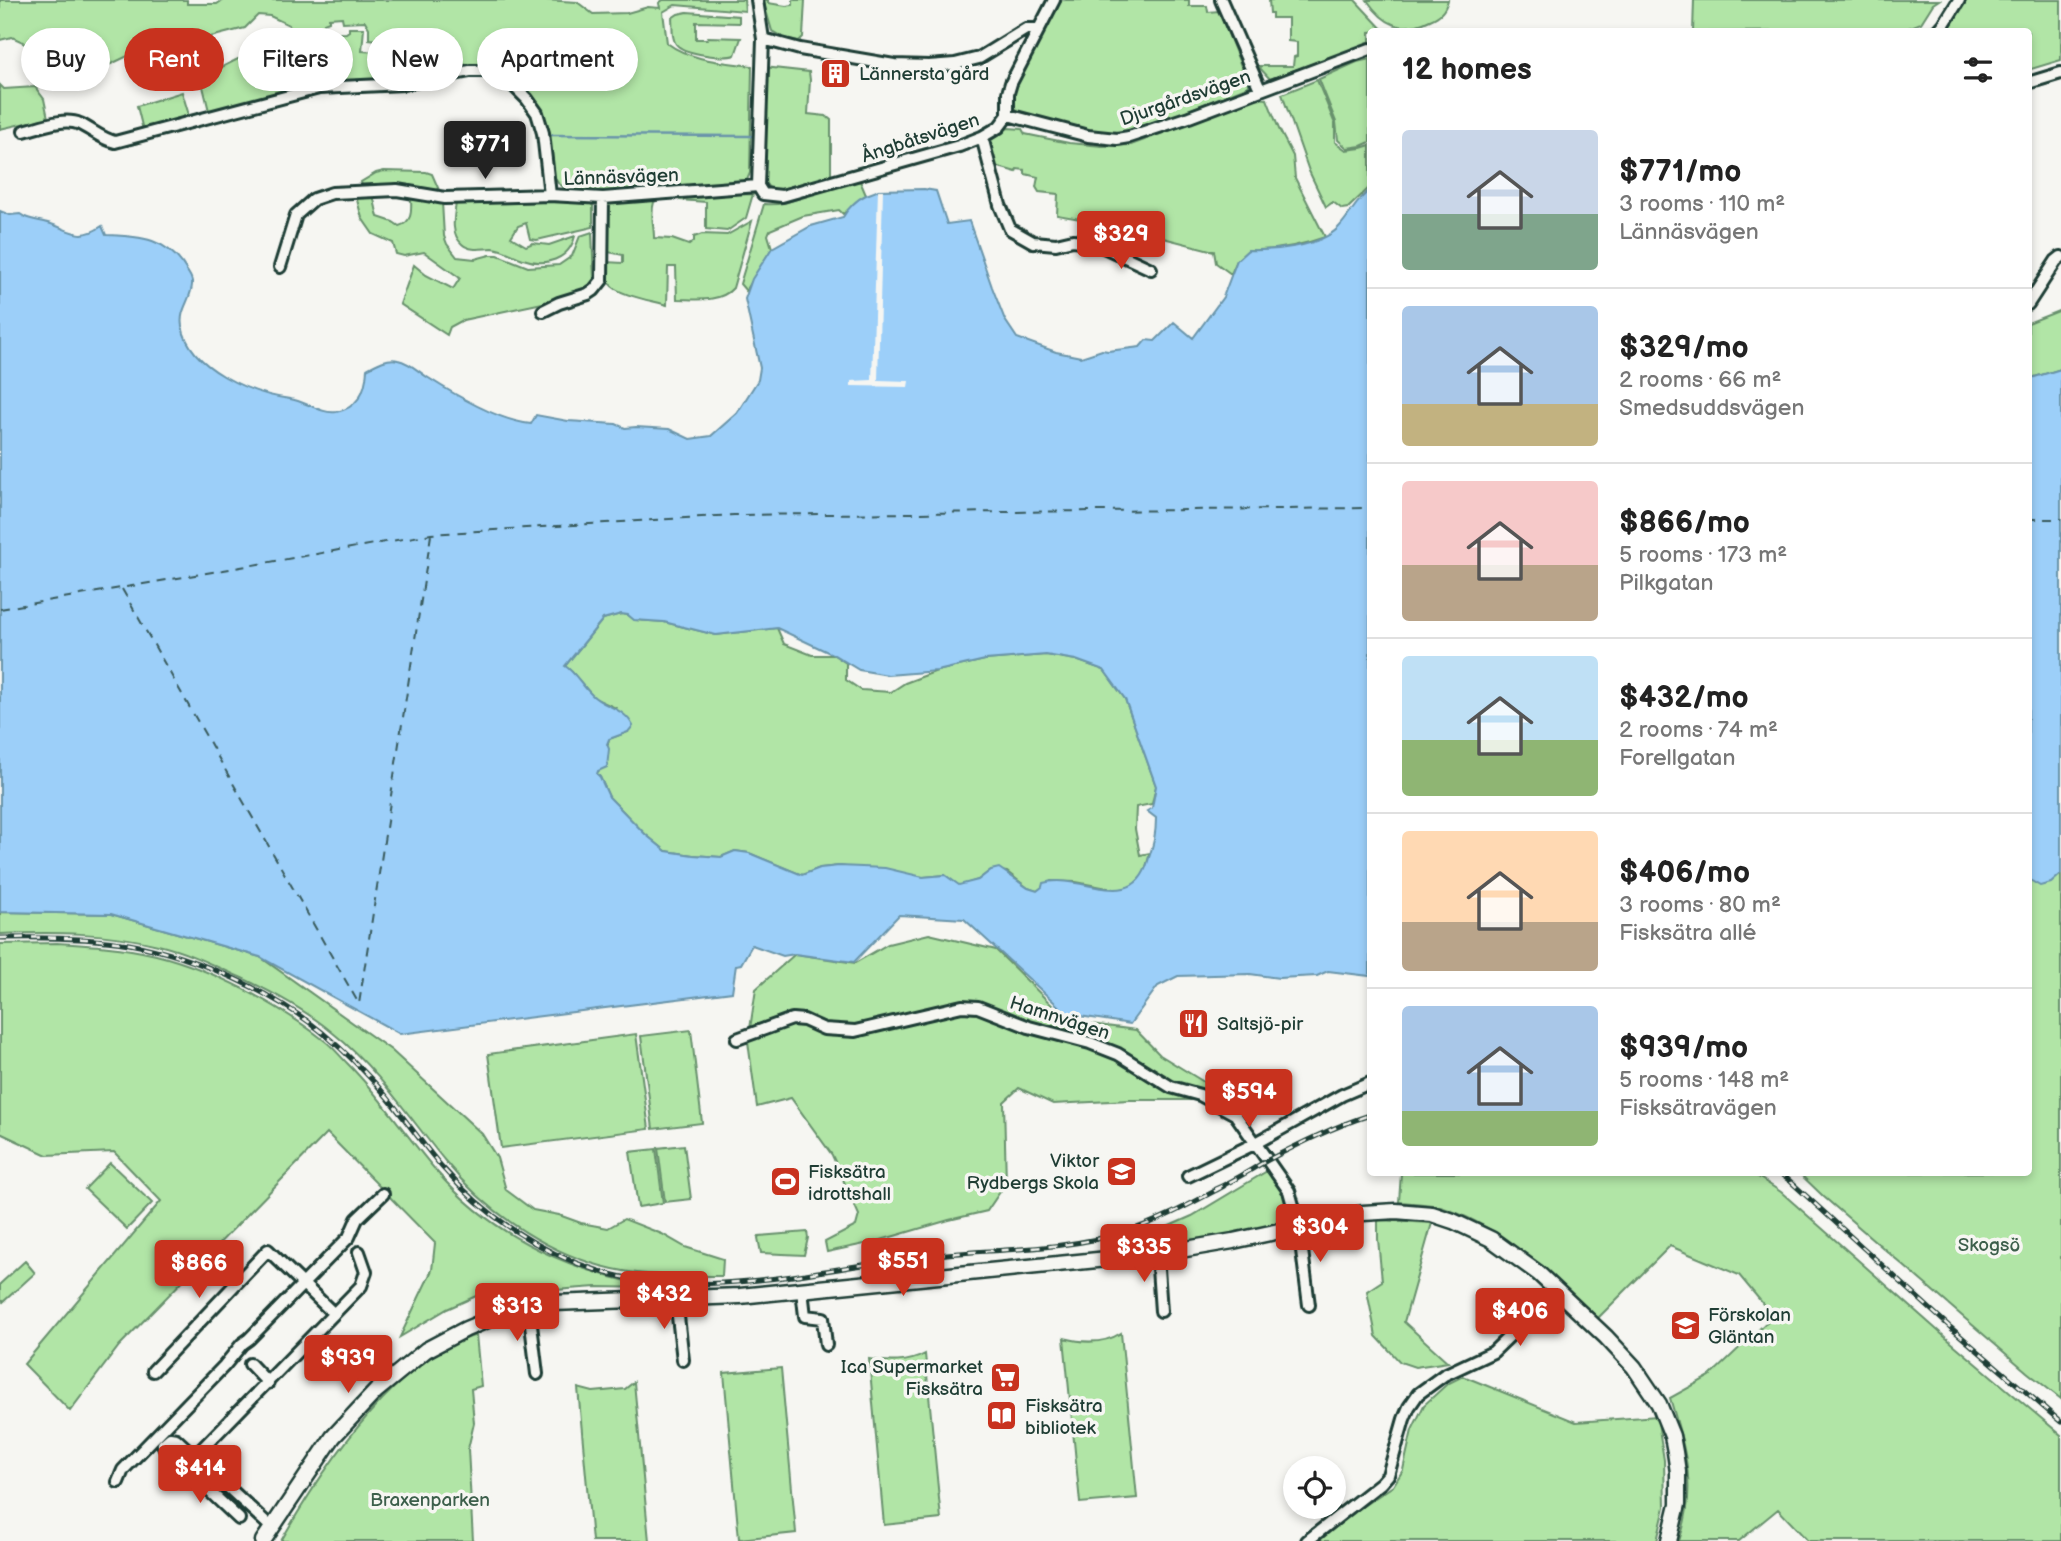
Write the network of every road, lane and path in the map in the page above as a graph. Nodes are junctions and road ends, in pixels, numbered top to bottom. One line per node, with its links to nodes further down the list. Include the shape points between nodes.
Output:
1 (757, 0): 7 (street)
2 (1054, 0): 6 (street)
3 (1221, 0): 11 (street)
4 (1959, 0): 5 (street)
5 (1940, 28)
6 (1038, 29): 7 (street, via 1026,29 979,58 929,66 894,65); 12 (street, via 1011,83)
7 (763, 39): 15 (street)
8 (1367, 51): 11 (street, Djurgårdsvägen)
9 (2061, 73): 10 (street)
10 (2032, 82)
11 (1260, 89): 12 (street, Djurgårdsvägen, via 1118,139)
12 (1008, 115): 14 (street, Ångbåtsvägen)
13 (24, 131): 16 (street, via 71,122 116,142 319,88 404,84 488,71 510,82 537,113)
14 (982, 138): 15 (street, Ångbåtsvägen, via 782,196 763,194); 20 (street, via 1010,229 1033,242 1095,243)
15 (758, 186): 17 (street, Lännäsvägen)
16 (550, 195): 17 (street, Lännäsvägen); 19 (street, Lännäsvägen, via 445,198 397,190 323,195 296,215)
17 (603, 198): 22 (street, via 600,285)
18 (2061, 257): 21 (street)
19 (280, 267)
20 (1151, 269)
21 (2032, 298)
22 (543, 311)
23 (737, 1040): 25 (street, Hamnvägen, via 792,1019 824,1029 855,1031 944,1009 978,1007 1118,1054 1171,1087 1200,1095 1235,1114)
24 (1367, 1084): 25 (street)
25 (1256, 1143): 26 (street); 28 (street, Hamnvägen, via 1289,1191)
26 (1188, 1176)
27 (383, 1194): 31 (street)
28 (1299, 1227): 30 (street); 33 (street, via 1370,1212 1432,1214 1491,1239); 35 (street, Hamnvägen)
29 (359, 1252): 38 (street, via 365,1280)
30 (1157, 1254): 32 (street); 37 (street)
31 (303, 1285): 38 (street); 42 (street, via 268,1250); 47 (street, via 242,1344 124,1470)
32 (802, 1290): 34 (street); 39 (street, via 805,1316 823,1318)
33 (1556, 1291): 51 (street, via 1493,1352 1444,1375 1418,1394 1404,1419 1388,1475); 52 (street, via 1634,1367 1659,1404 1672,1436 1678,1472 1678,1504)
34 (676, 1299): 36 (street, via 565,1302); 40 (street)
35 (1309, 1305)
36 (528, 1308): 43 (street); 49 (street, via 507,1312 426,1350 376,1391 333,1437)
37 (1161, 1311)
38 (333, 1312): 44 (street)
39 (826, 1345)
40 (682, 1360)
41 (250, 1364): 44 (street)
42 (153, 1371)
43 (537, 1374)
44 (268, 1382): 45 (street)
45 (194, 1457): 46 (street); 46 (street, via 176,1439 163,1444); 49 (street)
46 (185, 1468): 48 (street)
47 (118, 1482)
48 (239, 1519)
49 (271, 1527): 50 (street)
50 (263, 1541)
51 (1307, 1541)
52 (1669, 1541)

